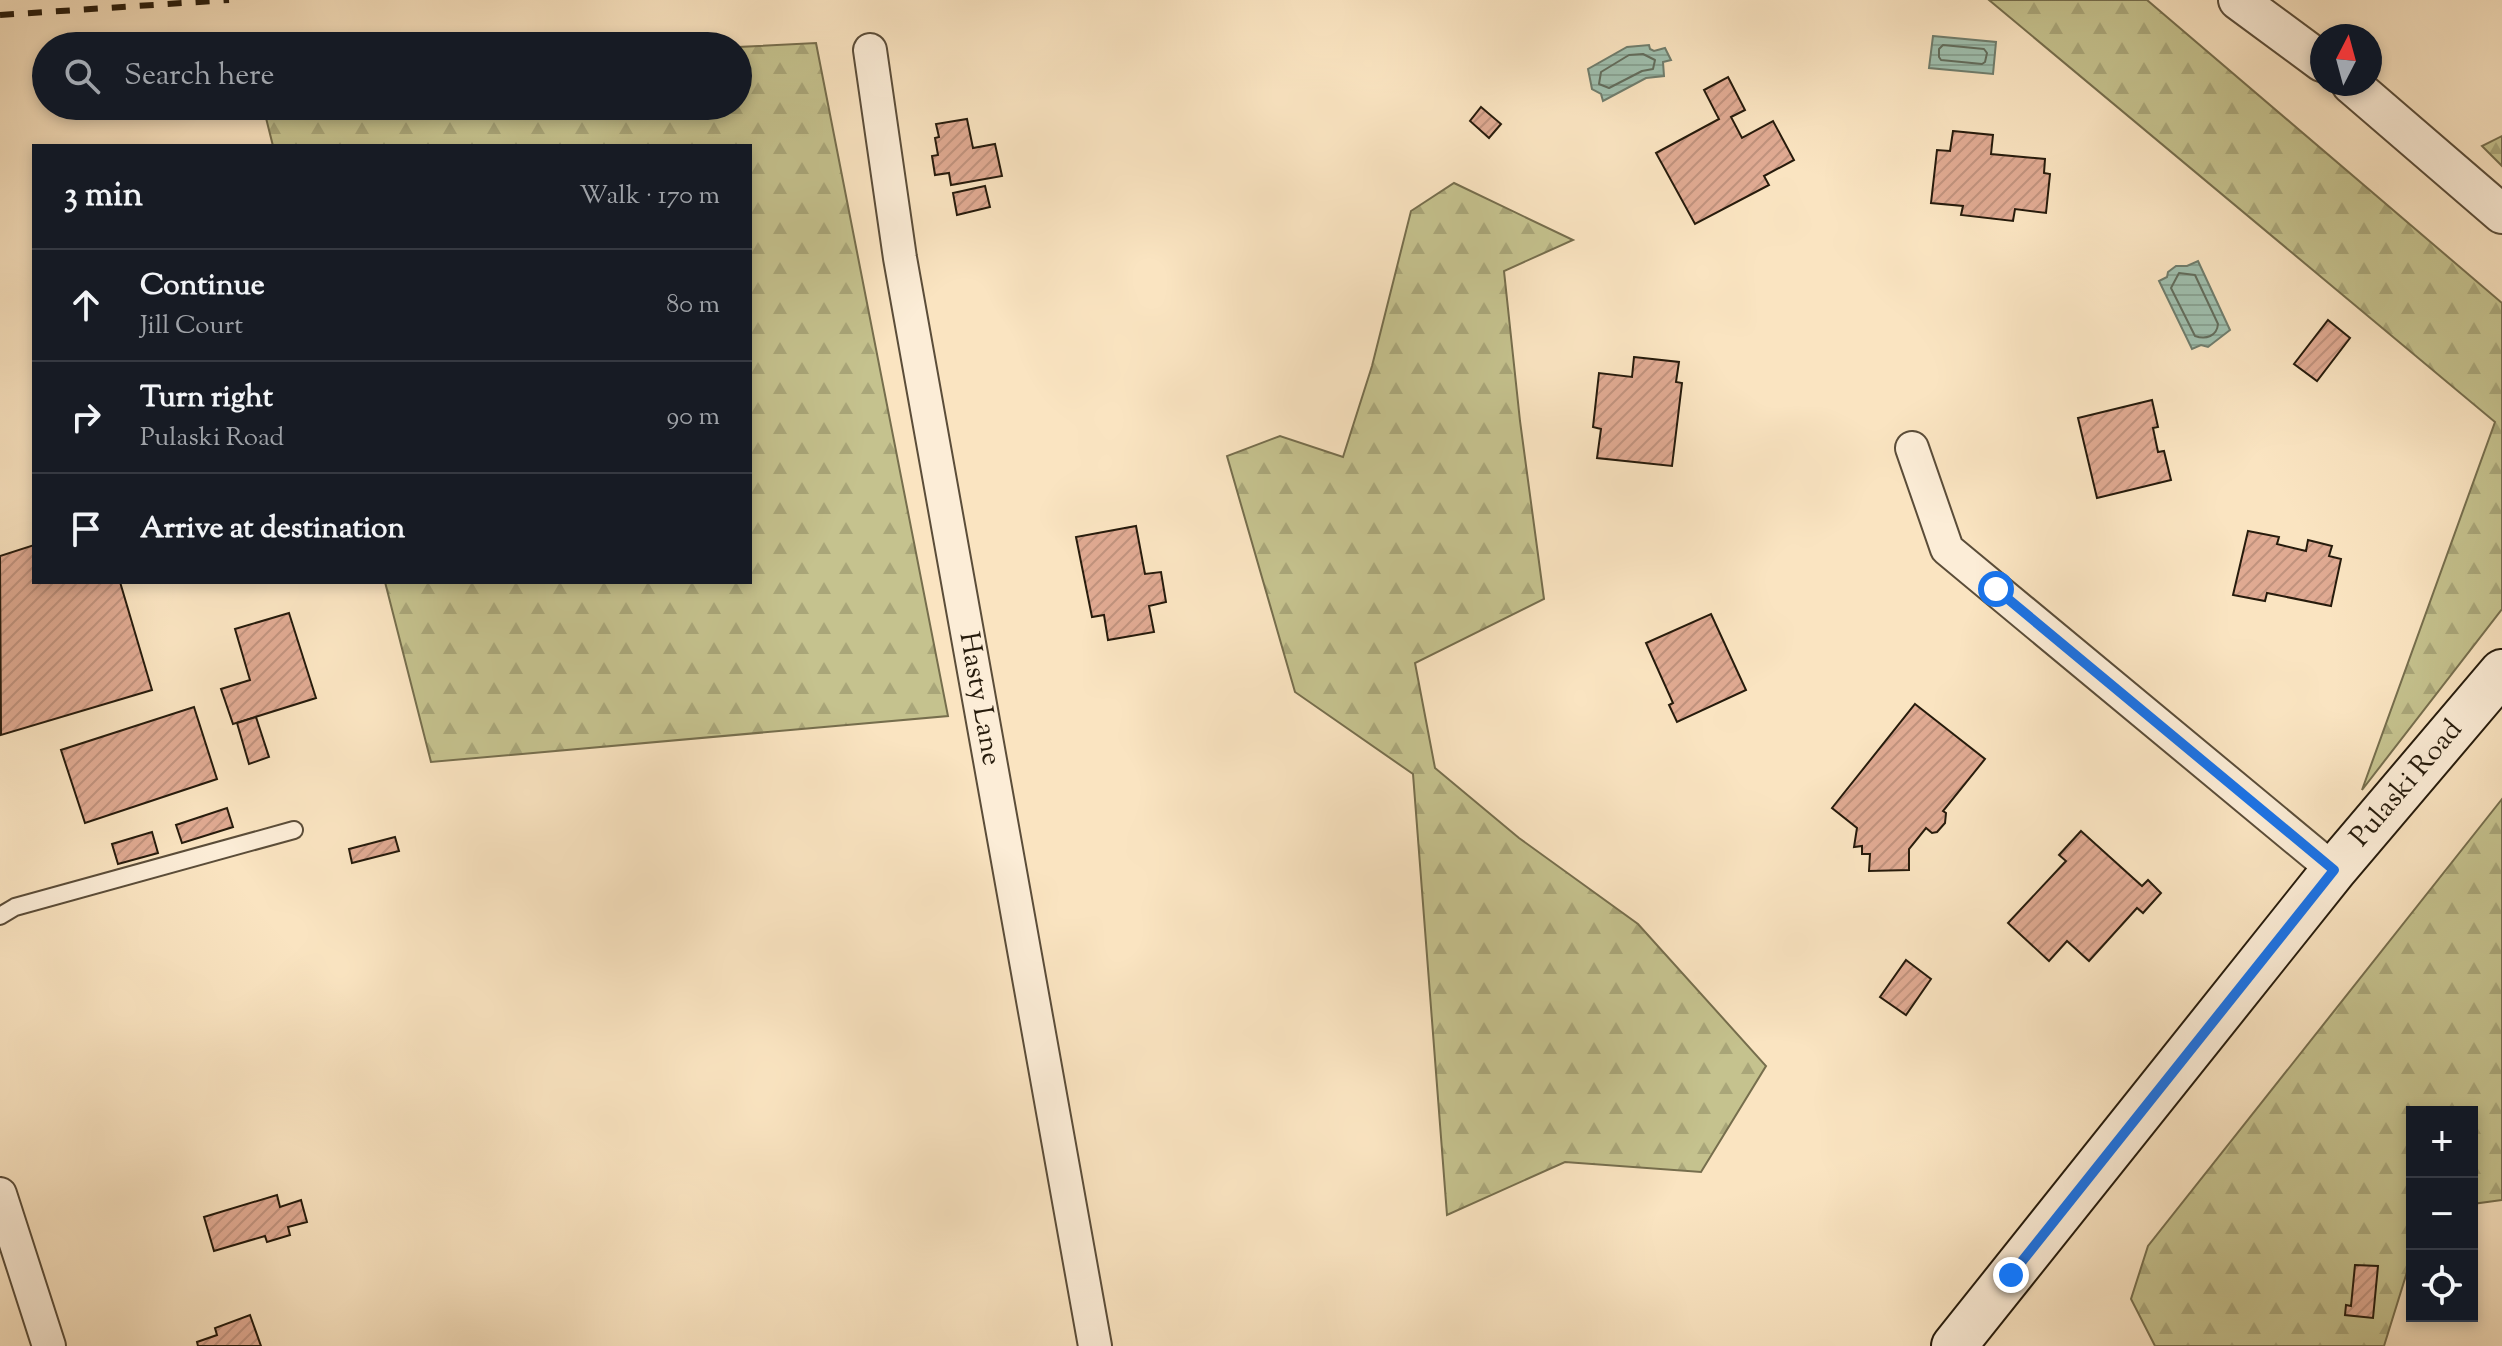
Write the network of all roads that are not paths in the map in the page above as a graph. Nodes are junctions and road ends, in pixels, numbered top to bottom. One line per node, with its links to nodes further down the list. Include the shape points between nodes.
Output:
1 (2238, 0): 3 (street)
2 (870, 50): 13 (street, Hasty Lane, via 900,258)
3 (2310, 53)
4 (2365, 96): 5 (street)
5 (2502, 214)
6 (1912, 448): 9 (street, via 1947,549)
7 (2502, 672): 9 (main road, Pulaski Road)
8 (294, 830): 10 (lane, via 15,907)
9 (2334, 870): 14 (main road, Pulaski Road)
10 (0, 916)
11 (0, 1194): 12 (street)
12 (49, 1346)
13 (1095, 1346)
14 (1954, 1346)

